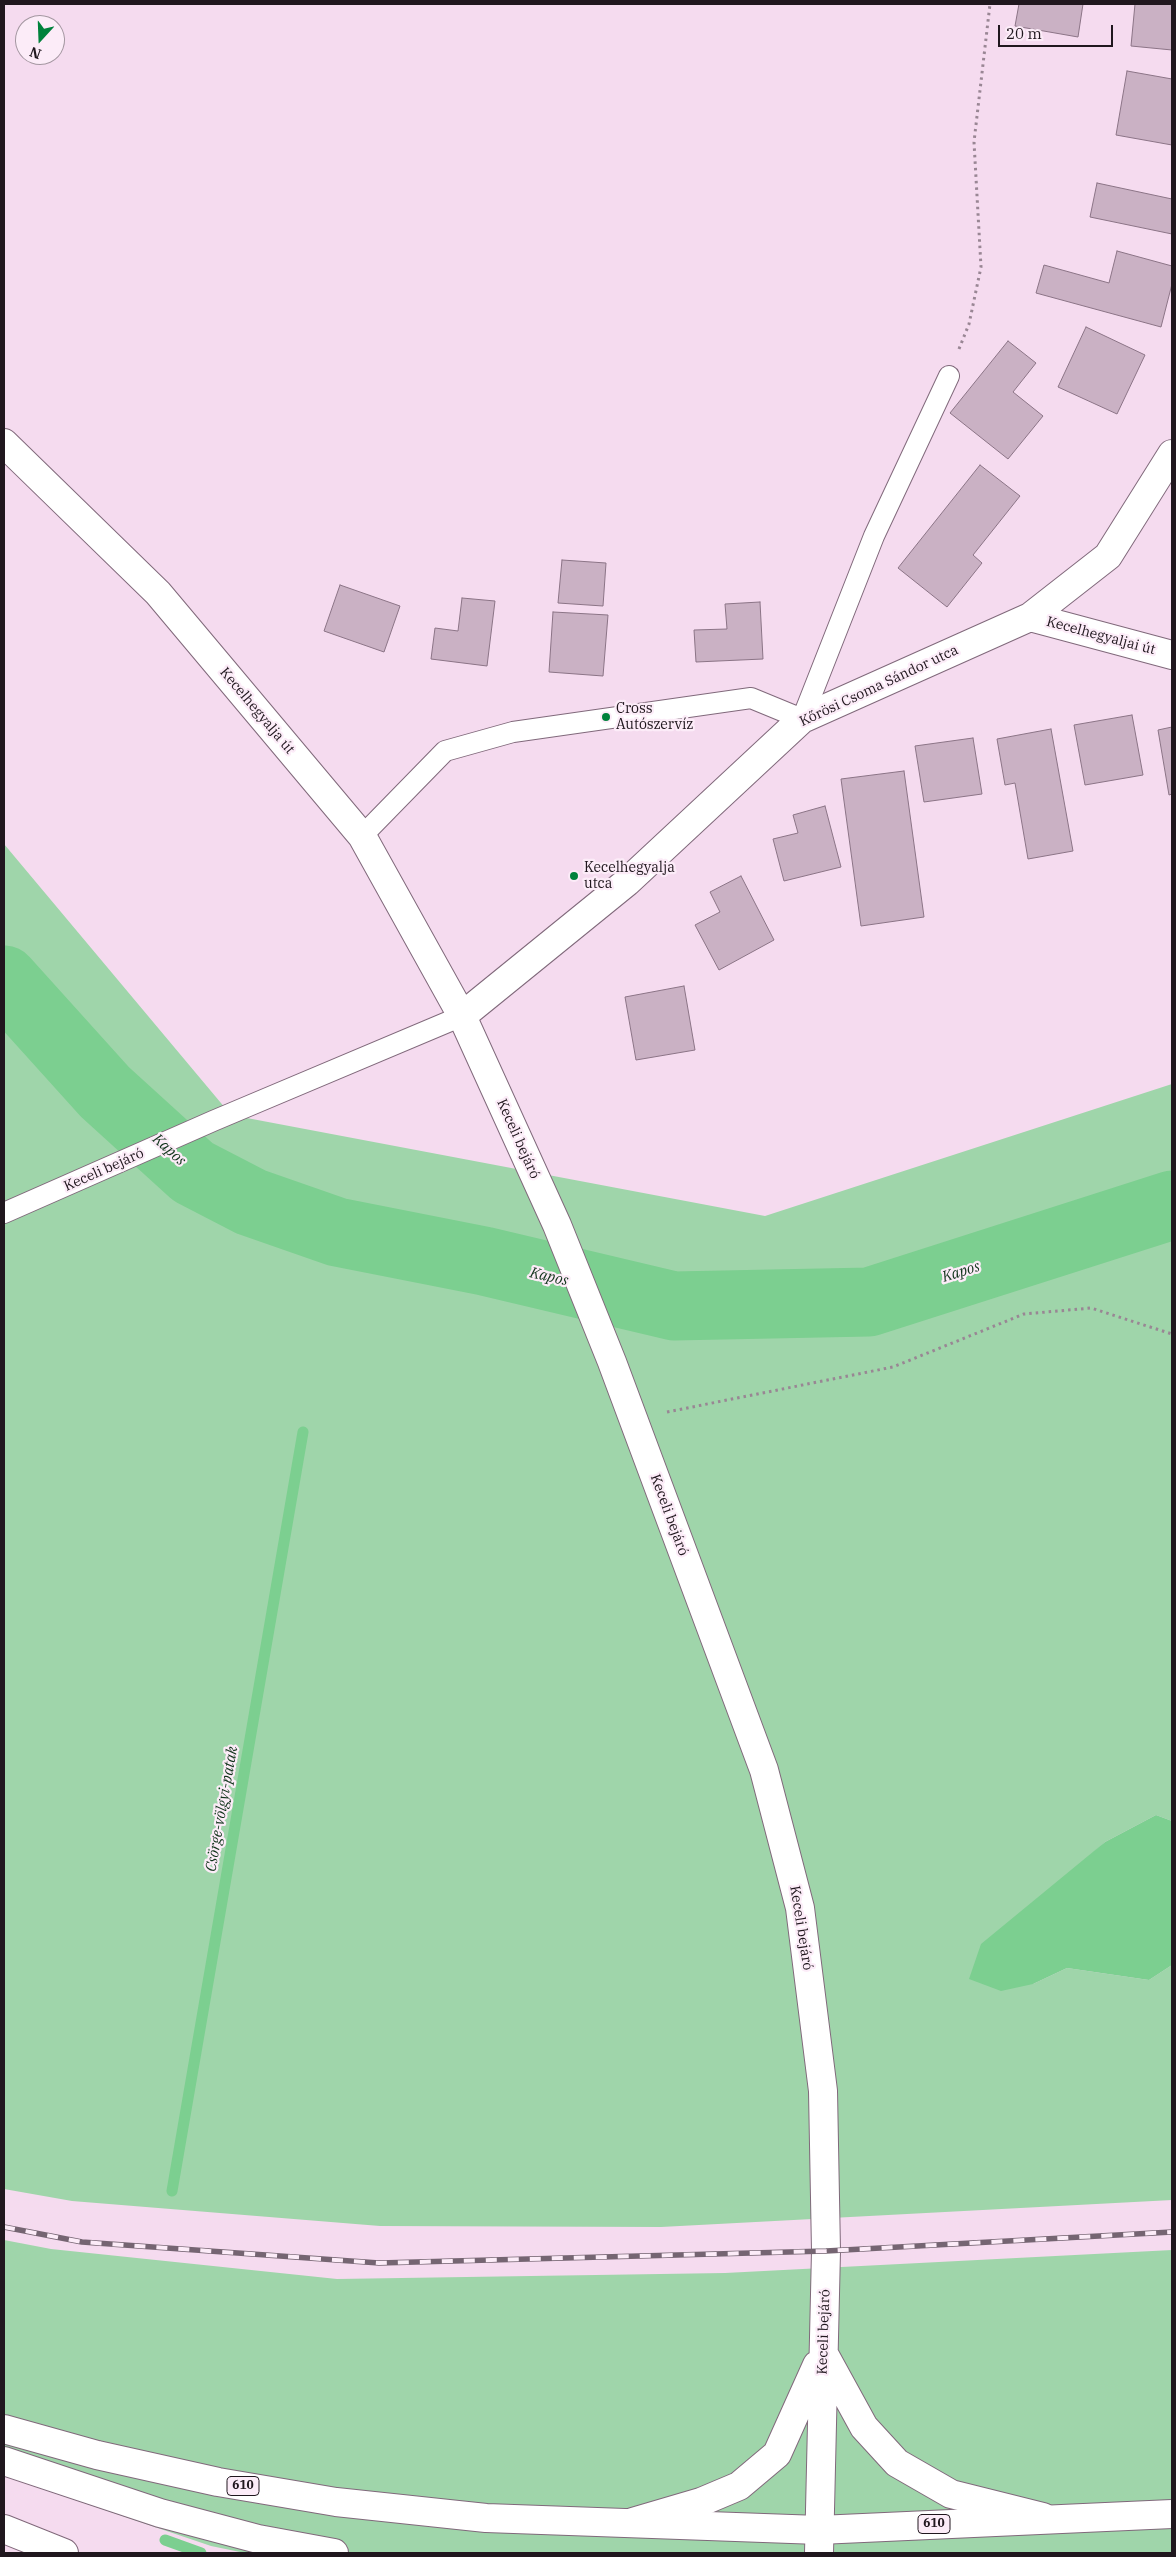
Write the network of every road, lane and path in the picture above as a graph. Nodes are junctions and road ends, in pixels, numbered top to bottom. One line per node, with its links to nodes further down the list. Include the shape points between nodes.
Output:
1 (990, 4): 2 (path, via 974,142 981,267 969,324)
2 (949, 376): 7 (lane, via 874,536)
3 (4, 443): 8 (street, Kecelhegyalja út, via 158,593)
4 (1172, 454): 5 (street, Kőrösi Csoma Sándor utca, via 1108,556)
5 (1030, 617): 6 (street, Kecelhegyaljai út); 7 (street, Kőrösi Csoma Sándor utca)
6 (1172, 655)
7 (802, 720): 8 (lane, via 751,698 513,732 444,751); 9 (street, Kőrösi Csoma Sándor utca, via 627,882)
8 (362, 836): 9 (street, Kecelhegyalja út)
9 (462, 1016): 10 (lane, Keceli bejáró); 12 (street, Keceli bejáró, via 557,1225)
10 (4, 1213)
11 (1172, 1334): 12 (path, via 1091,1308 1024,1314 894,1367)
12 (633, 1419): 13 (street, Keceli bejáró, via 764,1770 800,1908 823,2091 826,2251)
13 (823, 2352): 17 (street, via 864,2428 897,2463 951,2494); 18 (street, via 777,2454 739,2486 701,2502); 20 (street, Keceli bejáró)
14 (4, 2429): 18 (street, 610, via 97,2455 218,2482 336,2502 486,2518)
15 (4, 2461): 22 (street, via 160,2513 258,2539)
16 (1172, 2514): 17 (street, 610)
17 (1048, 2518): 20 (street, 610)
18 (625, 2524): 20 (street, 610)
19 (4, 2529): 21 (street)
20 (819, 2542)
21 (64, 2553)
22 (334, 2553)

